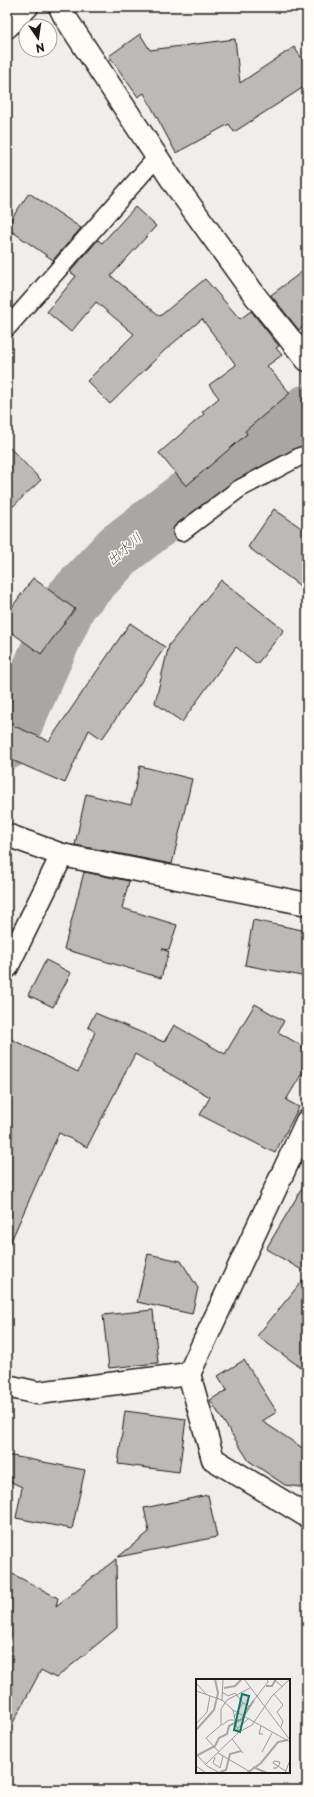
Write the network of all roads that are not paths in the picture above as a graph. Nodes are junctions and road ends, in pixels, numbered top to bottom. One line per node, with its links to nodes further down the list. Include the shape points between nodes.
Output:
1 (27, 7): 3 (street)
2 (60, 7): 4 (street)
3 (7, 27)
4 (157, 157): 5 (lane); 6 (street, via 256,297)
5 (7, 328)
6 (307, 360)
7 (307, 457): 8 (lane, via 301,456 239,488)
8 (182, 532)
9 (7, 835): 10 (street)
10 (62, 855): 11 (street); 12 (street)
11 (307, 904)
12 (7, 968)
13 (307, 1121): 14 (street)
14 (189, 1374): 15 (street, via 38,1393); 16 (street, via 213,1459)
15 (7, 1386)
16 (307, 1516)

